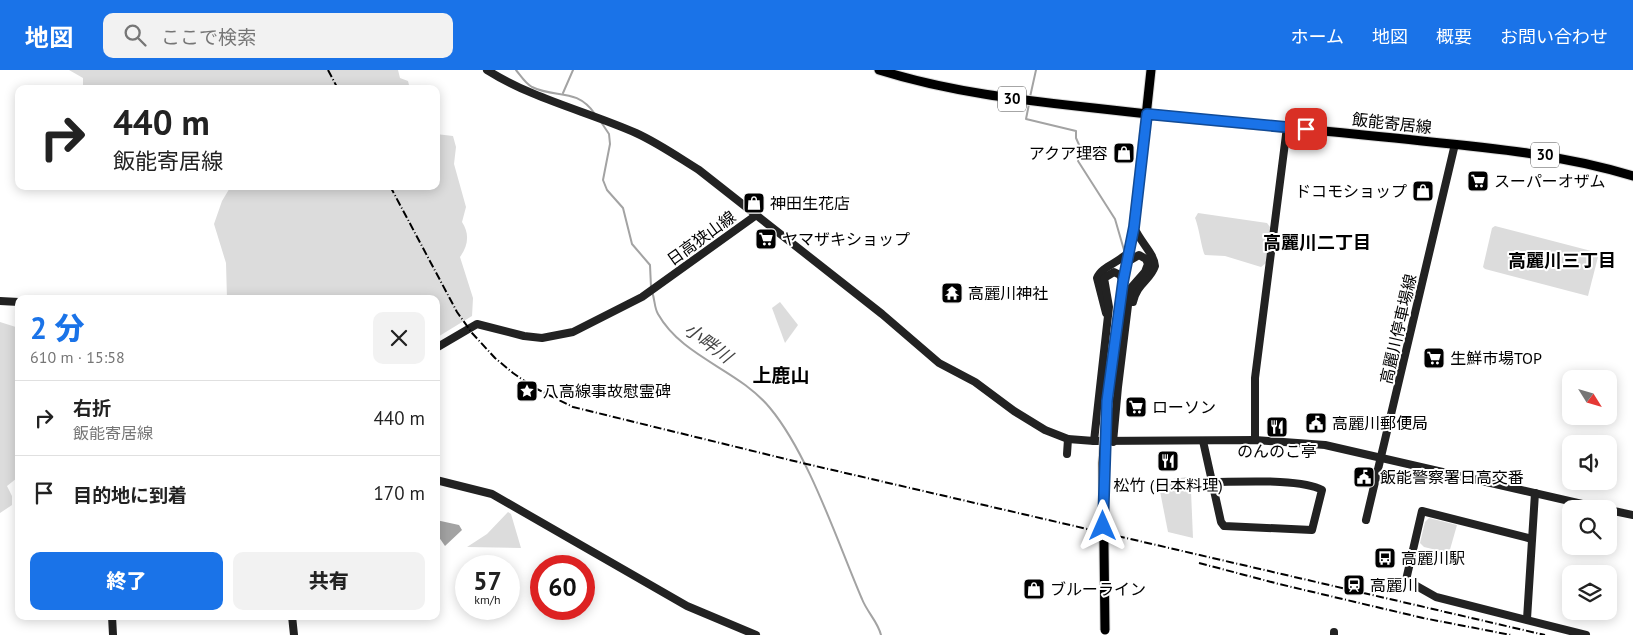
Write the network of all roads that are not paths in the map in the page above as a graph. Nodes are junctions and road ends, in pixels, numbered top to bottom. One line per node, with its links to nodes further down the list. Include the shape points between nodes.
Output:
1 (487, 70): 8 (street, 日高狭山線, via 530,94 637,133 667,149 699,170)
2 (879, 70): 4 (main road, 飯能寄居線 / 30, via 1001,97)
3 (1151, 70): 4 (main road)
4 (1147, 114): 5 (main road, 飯能寄居線 / 30); 9 (main road)
5 (1287, 127): 6 (main road, 飯能寄居線 / 30); 19 (street, via 1255,378)
6 (1455, 144): 7 (main road, 飯能寄居線 / 30, via 1548,156); 24 (street, 高麗川停車場線)
7 (1633, 176)
8 (755, 216): 17 (street, 日高狭山線, via 648,293 568,334 542,338 477,324); 18 (street, via 882,314 939,363 976,382 1031,422)
9 (1134, 227): 10 (main road); 16 (street, via 1138,239 1152,255 1155,266 1135,292)
10 (1130, 251): 11 (main road); 15 (street, via 1120,261 1102,269 1097,278)
11 (1127, 262): 12 (main road); 16 (street, via 1139,255 1146,259 1148,268 1130,289)
12 (1123, 282): 15 (street, via 1114,272 1104,278); 36 (main road, bridge, via 1107,401 1103,463)
13 (0, 301): 14 (street)
14 (15, 302)
15 (1108, 320): 20 (street)
16 (1123, 340): 22 (street)
17 (440, 346)
18 (1068, 439): 20 (street); 23 (street)
19 (1255, 440): 21 (street); 24 (street, via 1325,445)
20 (1094, 441): 22 (street)
21 (1203, 441): 22 (street); 26 (street)
22 (1113, 442)
23 (1067, 454)
24 (1382, 457): 27 (street); 31 (street, 高麗川停車場線)
25 (440, 481): 39 (street, via 492,494 687,606)
26 (1213, 482): 26 (street, via 1298,484 1318,488 1322,490 1312,530 1224,526)
27 (1535, 493): 28 (street); 32 (street)
28 (1565, 500)
29 (1617, 512): 30 (street)
30 (1633, 515)
31 (1366, 520)
32 (1532, 539): 33 (street); 33 (street, via 1422,511 1406,578 1408,583 1429,595)
33 (1527, 619): 40 (street)
34 (112, 620): 37 (street)
35 (292, 620): 38 (street)
36 (1105, 632)
37 (114, 635)
38 (294, 635)
39 (756, 635)
40 (1586, 635)

